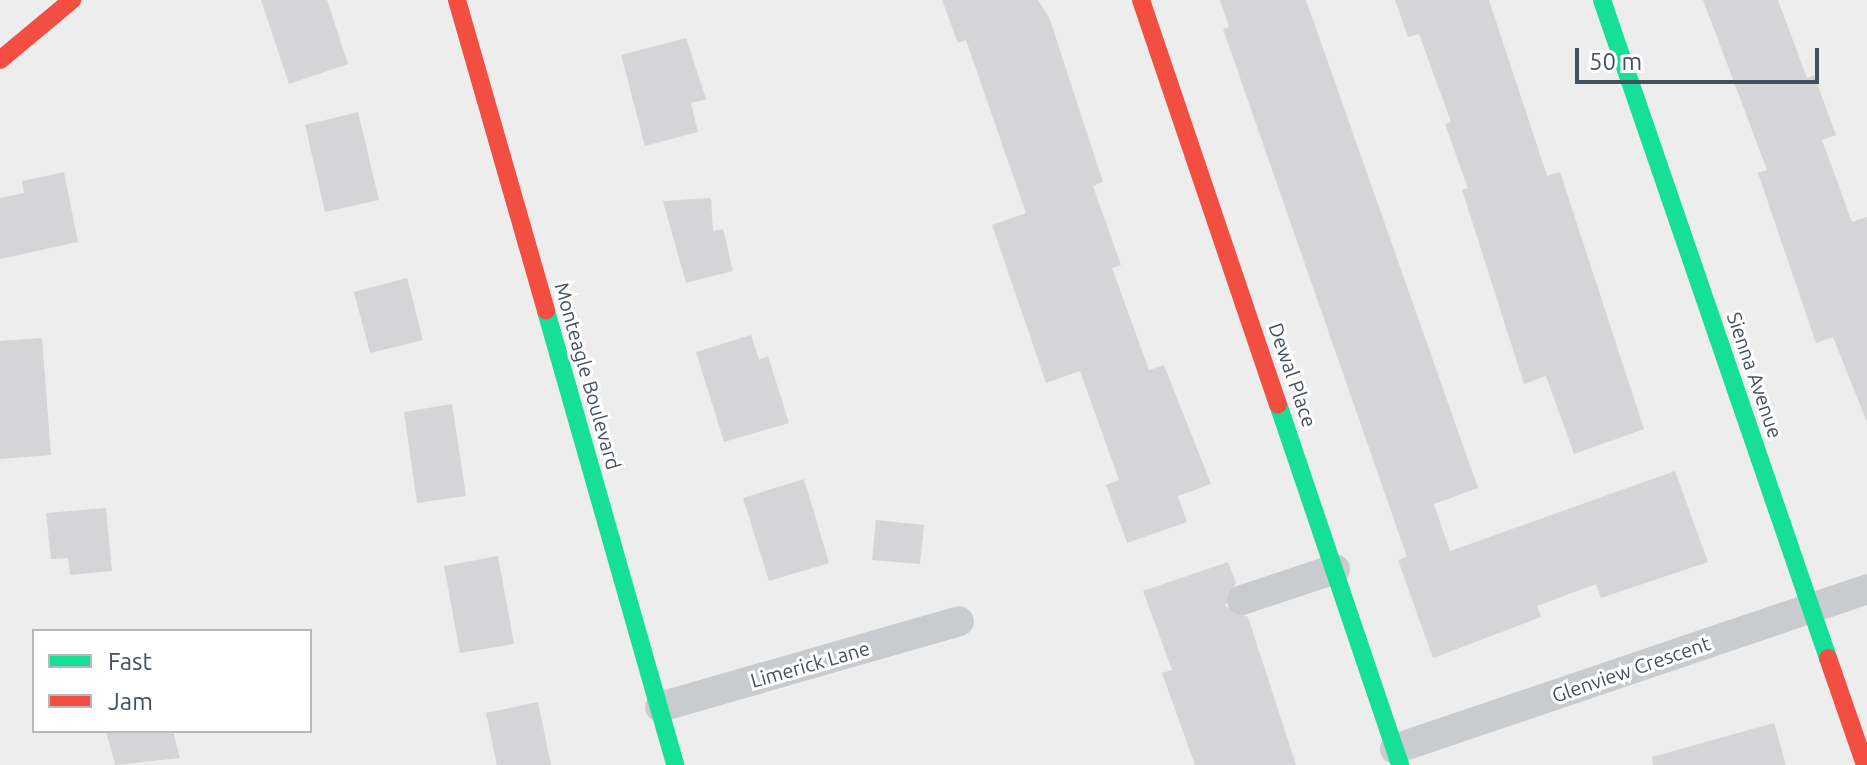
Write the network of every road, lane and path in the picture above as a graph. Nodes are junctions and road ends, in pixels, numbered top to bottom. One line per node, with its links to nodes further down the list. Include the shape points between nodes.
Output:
1 (72, 0): 5 (street)
2 (457, 0): 11 (street, Monteagle Boulevard)
3 (1141, 0): 6 (street, Dewal Place)
4 (1602, 0): 9 (street, Sienna Avenue)
5 (0, 60)
6 (1335, 569): 8 (street); 12 (street, Dewal Place)
7 (1867, 589): 9 (street, Glenview Crescent)
8 (1242, 600)
9 (1812, 607): 12 (street, Glenview Crescent); 14 (street, Sienna Avenue)
10 (959, 621): 11 (street, Limerick Lane)
11 (660, 707): 13 (street, Monteagle Boulevard)
12 (1398, 757)
13 (675, 765)
14 (1865, 765)

